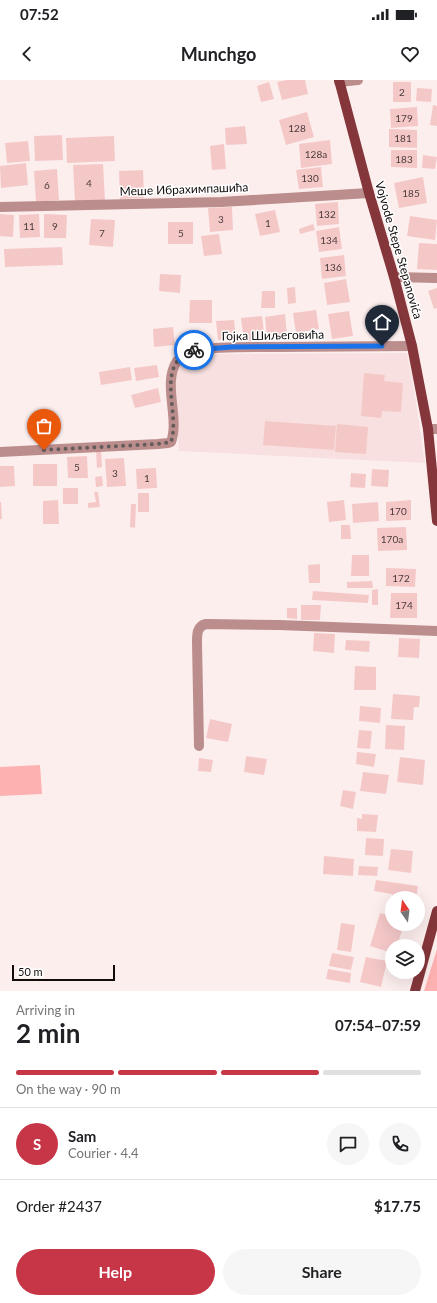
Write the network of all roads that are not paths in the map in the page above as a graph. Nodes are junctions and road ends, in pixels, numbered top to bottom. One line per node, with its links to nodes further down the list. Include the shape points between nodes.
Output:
1 (358, 80): 2 (street)
2 (339, 81): 3 (main road, Vojvode Stepe Stepanovića)
3 (369, 193): 4 (street, Меше Ибрахимпашића, via 221,202); 5 (main road, Vojvode Stepe Stepanovića)
4 (0, 206)
5 (394, 277): 6 (street); 7 (main road, Vojvode Stepe Stepanovića)
6 (437, 278)
7 (412, 346): 8 (main road, Vojvode Stepe Stepanovića); 9 (street, Гојка Шиљеговића, via 231,347 193,350 179,358 172,373 174,428 171,442)
8 (433, 429): 10 (main road, Vojvode Stepe Stepanovića)
9 (0, 452)
10 (437, 521)
11 (437, 632): 12 (street, via 279,625 202,625 198,630 197,642)
12 (200, 746)
13 (437, 911): 14 (main road)
14 (415, 991)

